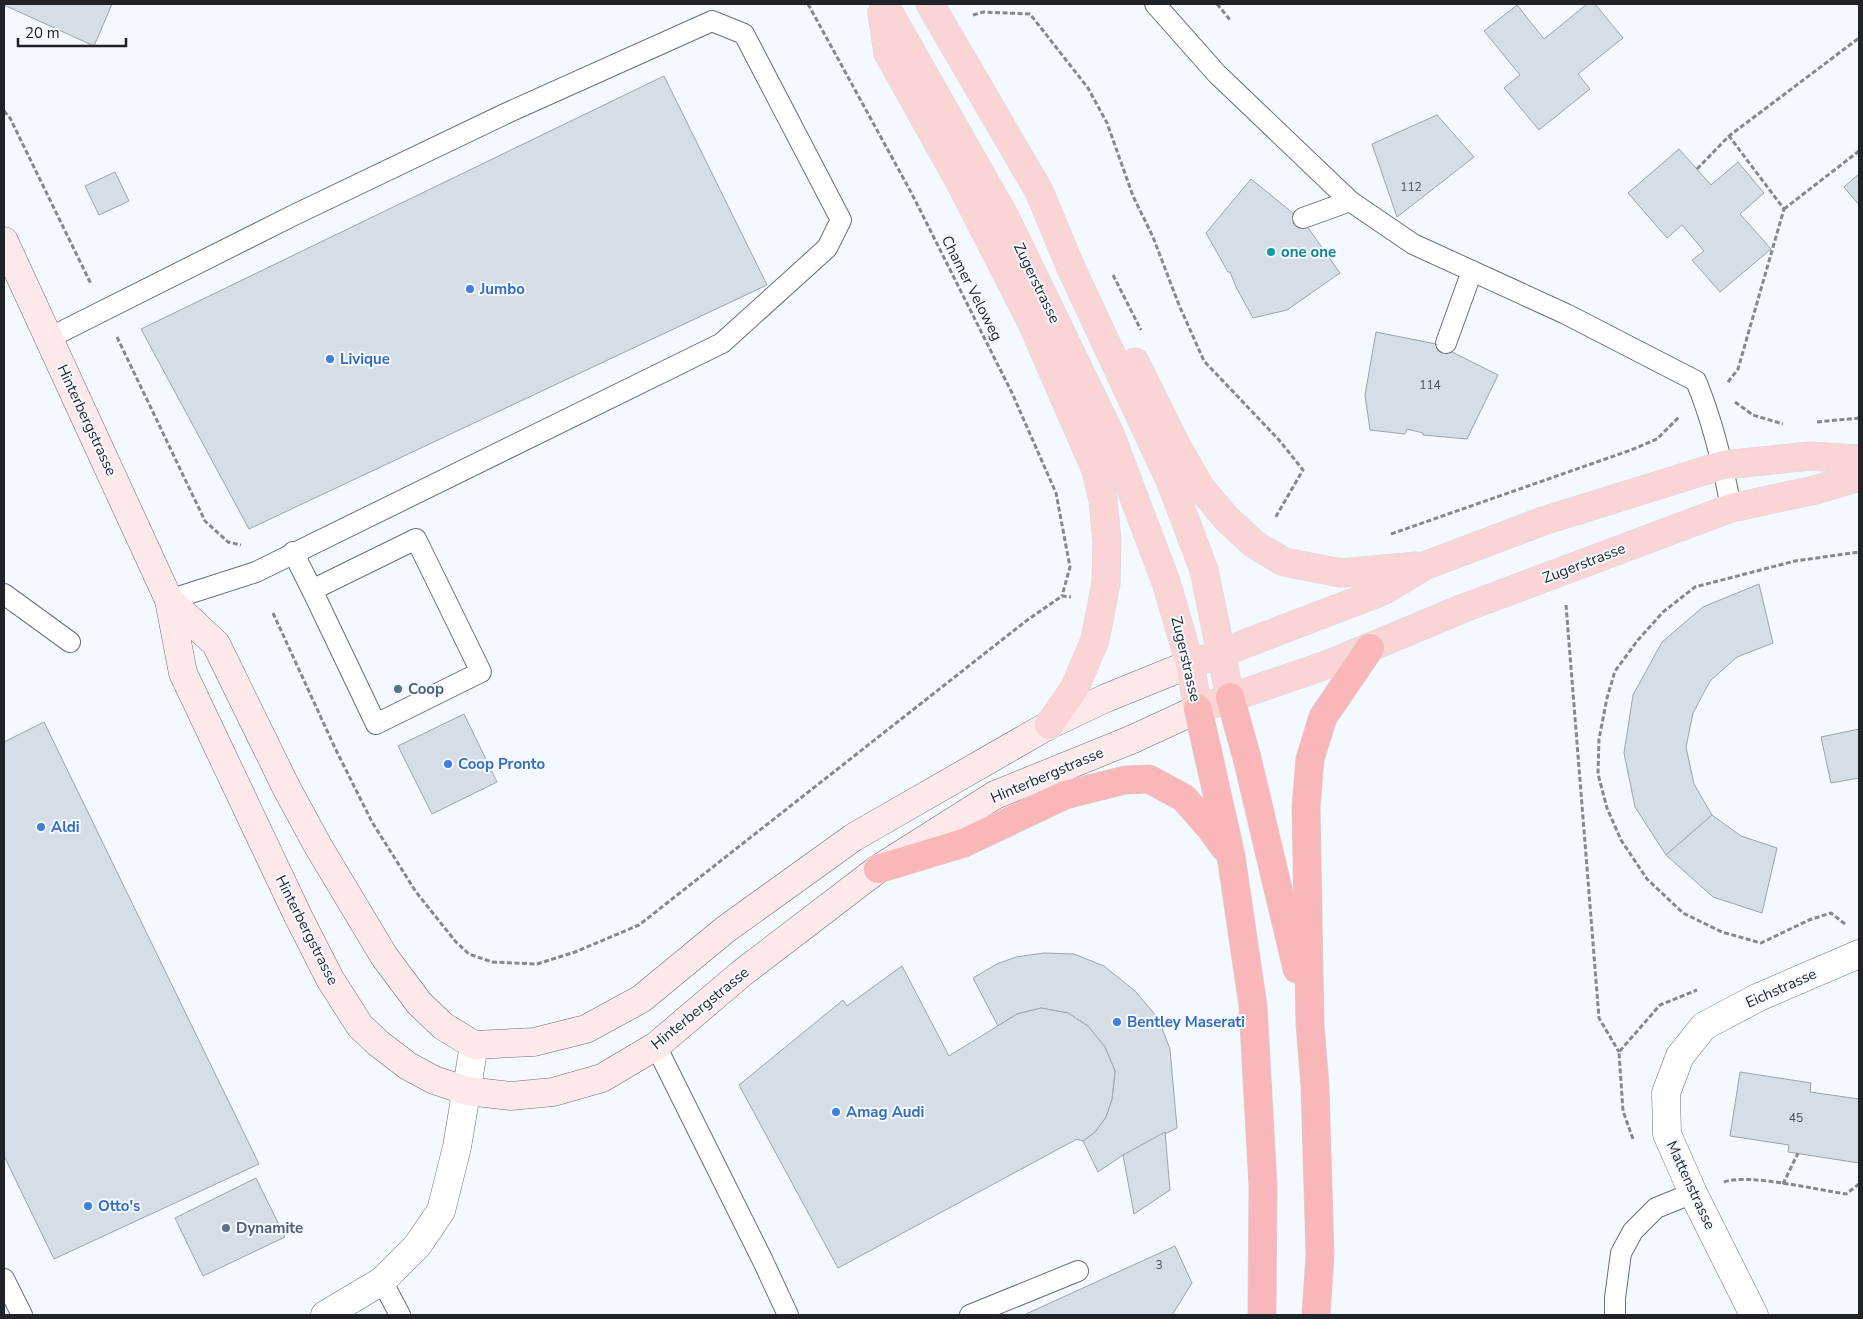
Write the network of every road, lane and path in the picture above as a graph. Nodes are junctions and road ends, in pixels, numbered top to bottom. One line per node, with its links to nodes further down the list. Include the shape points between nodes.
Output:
1 (808, 4): 41 (path, Chamer Veloweg, via 917,203 1012,393 1056,493 1070,567 1062,596 639,925 537,964 492,962 469,954 416,892 372,822)
2 (882, 4): 45 (main road, Zugerstrasse, via 1005,217 1110,434 1166,582); 48 (main road, via 888,53 961,184 1031,321 1096,470 1103,500 1107,541 1106,583 1095,640 1074,688)
3 (930, 4): 13 (main road)
4 (1155, 4): 14 (lane, via 1217,74)
5 (1217, 4): 7 (path)
6 (970, 16): 31 (path, via 983,12 1030,14 1088,88 1107,122 1133,196 1204,361 1303,470)
7 (1231, 21)
8 (1859, 38): 10 (path)
9 (4, 111): 19 (path)
10 (1729, 136): 12 (path); 15 (path)
11 (1859, 151): 15 (path)
12 (1697, 169)
13 (1039, 191): 36 (main road, via 1096,281 1200,487 1226,518 1254,544 1284,562 1341,574); 44 (main road, via 1071,268 1170,480 1204,570)
14 (1350, 201): 16 (lane); 18 (lane, via 1413,244)
15 (1784, 209): 23 (path, via 1738,369)
16 (1303, 218)
17 (6, 258): 21 (street, Hinterbergstrasse)
18 (1472, 271): 22 (lane); 23 (lane, via 1566,314 1696,381)
19 (90, 280)
20 (115, 333): 33 (path, via 205,521 228,542)
21 (49, 338): 34 (lane, via 507,113 712,21 744,34 840,220 827,248 722,344); 39 (street, Hinterbergstrasse)
22 (1446, 343)
23 (1707, 408): 26 (path, via 1734,402 1753,415 1781,425); 28 (lane); 32 (path, via 1684,412 1658,439 1631,450)
24 (1859, 418): 25 (path)
25 (1813, 422)
26 (1788, 424)
27 (1859, 459): 28 (main road, via 1810,456)
28 (1723, 465): 30 (lane); 36 (main road, via 1543,521)
29 (1859, 477): 30 (main road, Zugerstrasse)
30 (1731, 508): 43 (main road, Zugerstrasse, via 1464,608)
31 (1272, 523)
32 (1384, 536)
33 (241, 545)
34 (293, 552): 37 (lane); 39 (lane, via 256,572)
35 (1859, 552): 51 (path, via 1795,561 1695,587 1663,612 1615,671 1599,739 1598,766 1606,808 1621,840 1648,878 1683,913 1722,932 1761,943 1831,913)
36 (1424, 566): 44 (main road, via 1383,591)
37 (312, 590): 37 (lane, via 416,539 481,672 376,724)
38 (4, 594): 42 (lane)
39 (169, 600): 55 (street, Hinterbergstrasse, via 216,644 286,787 384,956 419,1003 443,1026); 58 (street, Hinterbergstrasse, via 183,673 330,979 360,1026 378,1043 408,1066 434,1080)
40 (1568, 600): 57 (path, via 1599,1018)
41 (273, 613)
42 (70, 642)
43 (1370, 648): 46 (main road, Zugerstrasse); 53 (highway, via 1323,717 1310,759 1306,854)
44 (1222, 652): 45 (main road); 46 (main road)
45 (1190, 664): 47 (main road, Zugerstrasse); 48 (street)
46 (1230, 697): 47 (main road, Zugerstrasse); 53 (highway)
47 (1198, 709): 49 (highway); 50 (street, Hinterbergstrasse, via 996,796)
48 (1049, 725): 55 (street, via 854,838 726,928 642,999 586,1029 534,1042)
49 (1231, 856): 50 (highway, via 1184,798 1149,779 1125,780 1064,796 964,843); 71 (highway, via 1253,1006 1263,1186)
50 (878, 868): 56 (street, Hinterbergstrasse)
51 (1849, 927)
52 (1859, 954): 54 (street, Eichstrasse, via 1759,997)
53 (1310, 1024): 72 (highway, via 1320,1255)
54 (1704, 1026): 62 (street, Mattenstrasse, via 1680,1056 1666,1093 1667,1134)
55 (474, 1045): 58 (street)
56 (656, 1046): 58 (street, Hinterbergstrasse, via 602,1078 553,1092 511,1096); 69 (lane)
57 (1619, 1052)
58 (467, 1091): 65 (street, via 441,1211 417,1246)
59 (1798, 1153): 60 (path)
60 (1783, 1184): 61 (path, via 1846,1194); 62 (path, via 1733,1178)
61 (1859, 1184)
62 (1693, 1193): 73 (lane, via 1656,1208 1633,1231 1621,1253); 74 (street, Mattenstrasse)
63 (1078, 1271): 70 (lane)
64 (4, 1279): 66 (lane)
65 (382, 1281): 67 (street); 68 (lane)
66 (22, 1315)
67 (326, 1315)
68 (400, 1315)
69 (788, 1315)
70 (970, 1315)
71 (1262, 1315)
72 (1316, 1315)
73 (1615, 1315)
74 (1754, 1315)

